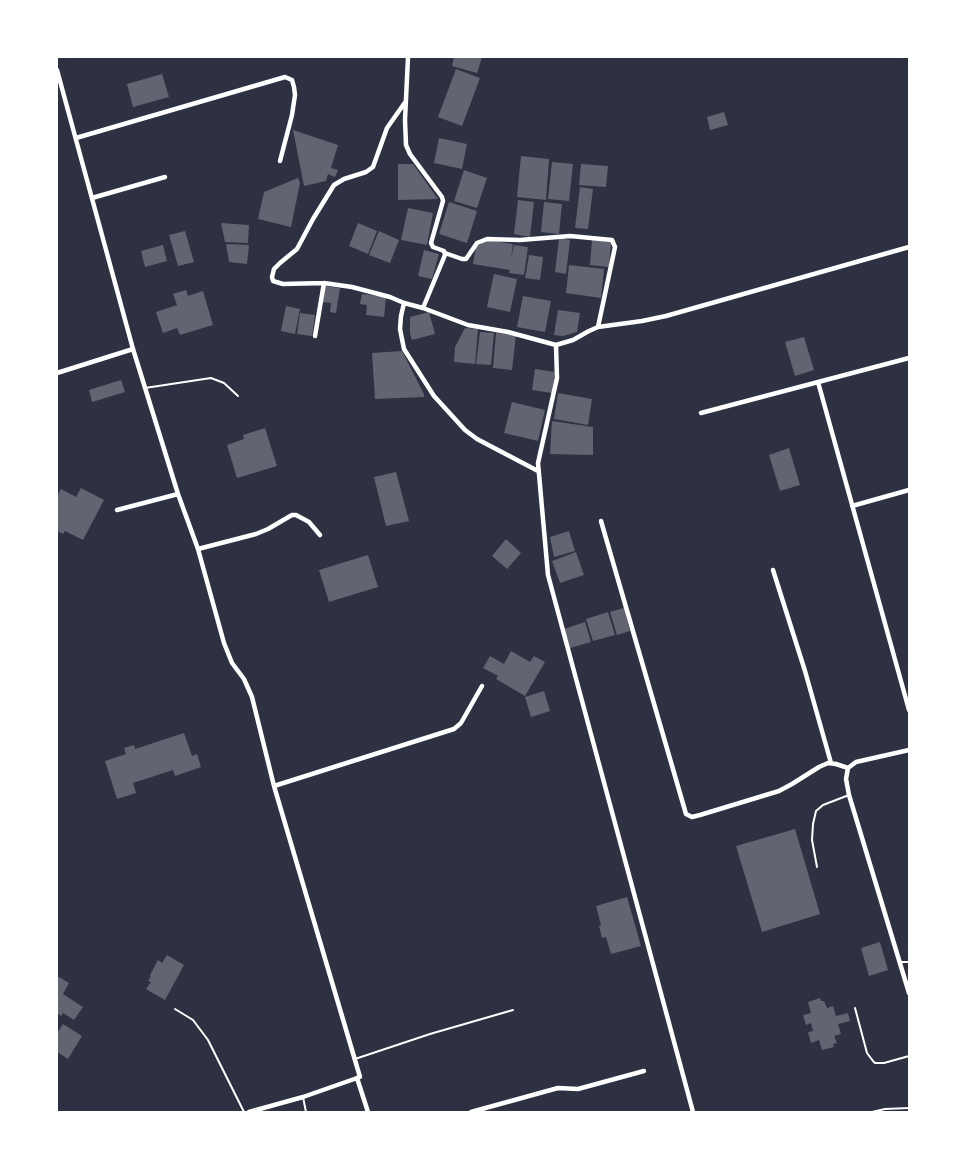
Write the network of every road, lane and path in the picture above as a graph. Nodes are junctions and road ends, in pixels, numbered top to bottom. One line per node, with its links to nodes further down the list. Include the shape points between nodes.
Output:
1 (408, 57): 3 (street)
2 (57, 70): 4 (street)
3 (406, 101): 9 (street, via 408,150 443,198 431,243); 10 (street, via 387,128 373,167 334,185 300,246 277,265 272,277 283,284)
4 (76, 138): 5 (street, via 285,77 292,80 295,95); 7 (street)
5 (280, 161)
6 (165, 177): 7 (street)
7 (92, 198): 16 (street)
8 (909, 247): 13 (street, via 666,316)
9 (445, 253): 12 (street); 13 (street, via 466,259 477,243 487,239 570,236 612,240 615,247)
10 (324, 283): 11 (street); 14 (street)
11 (404, 303): 12 (street); 23 (street, via 400,329 404,349 434,396 477,439)
12 (423, 308): 15 (street, via 468,325)
13 (598, 327): 15 (street)
14 (315, 336)
15 (556, 345): 23 (street, via 557,378)
16 (133, 349): 18 (street); 20 (street)
17 (909, 358): 19 (street)
18 (57, 374)
19 (818, 382): 22 (street); 26 (street)
20 (145, 388): 21 (lane, via 210,378 224,382); 25 (street)
21 (237, 396)
22 (701, 412)
23 (538, 471): 57 (street, via 548,574)
24 (909, 490): 26 (street)
25 (178, 494): 27 (street); 30 (street)
26 (852, 506): 33 (street)
27 (117, 510)
28 (601, 521): 35 (street, via 686,814 700,815 779,791)
29 (320, 535): 30 (street, via 309,522 292,515 256,534)
30 (198, 549): 37 (street, via 228,655 252,697)
31 (773, 570): 35 (street)
32 (482, 686): 37 (street, via 454,729)
33 (909, 710)
34 (909, 750): 36 (street, via 856,762)
35 (831, 763): 36 (street)
36 (848, 768): 38 (street)
37 (274, 786): 47 (street)
38 (849, 795): 39 (lane, via 816,811 812,840); 40 (street)
39 (817, 867)
40 (900, 962): 41 (lane); 42 (street)
41 (909, 962)
42 (909, 993)
43 (855, 1008): 46 (lane, via 867,1053 875,1063)
44 (175, 1009): 52 (lane, via 193,1020 208,1040)
45 (513, 1010): 47 (lane)
46 (909, 1056)
47 (355, 1059): 49 (street, via 360,1077)
48 (644, 1071): 56 (street, via 578,1089 558,1088)
49 (357, 1078): 50 (street); 55 (street)
50 (303, 1096): 53 (street); 54 (lane)
51 (909, 1108): 58 (lane)
52 (244, 1112)
53 (249, 1112)
54 (306, 1112)
55 (368, 1112)
56 (471, 1112)
57 (693, 1112)
58 (872, 1112)

